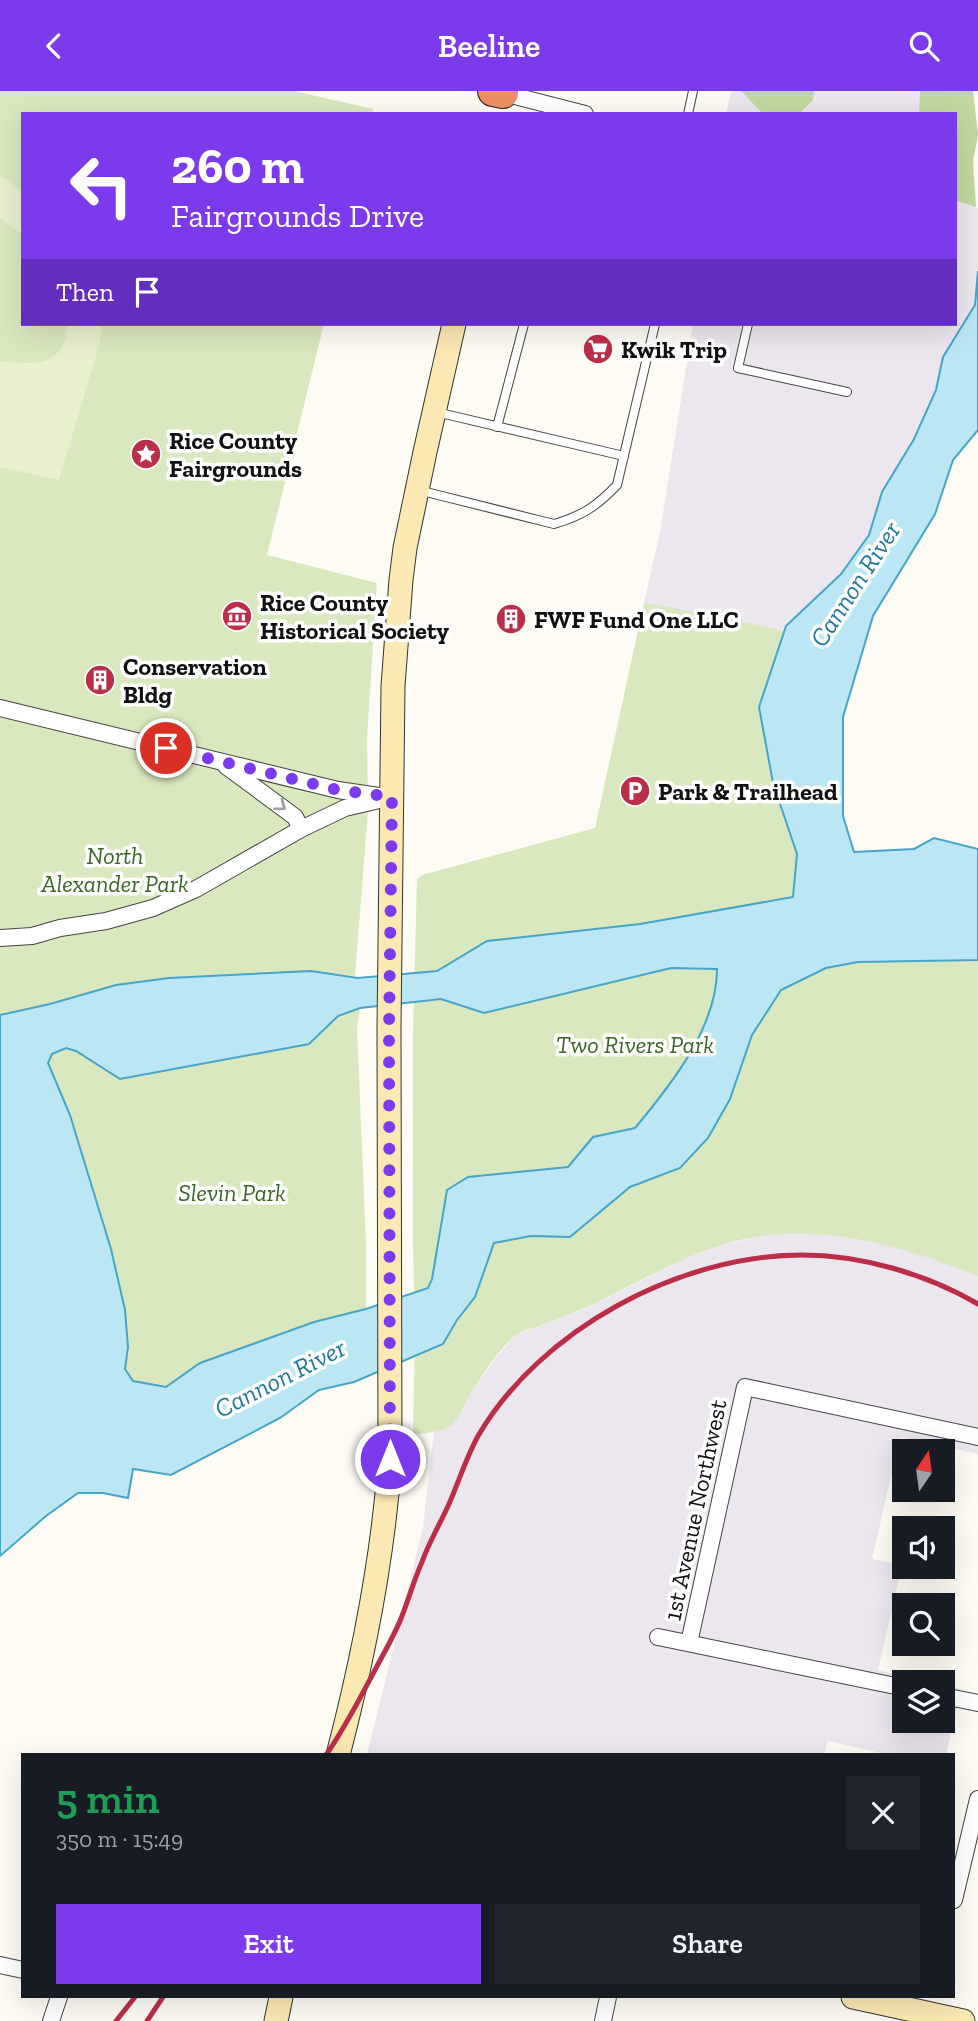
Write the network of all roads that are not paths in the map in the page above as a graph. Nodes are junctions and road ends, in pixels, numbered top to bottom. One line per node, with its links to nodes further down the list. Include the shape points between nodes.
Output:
1 (693, 91): 4 (lane)
2 (499, 97): 3 (street)
3 (575, 112)
4 (688, 112)
5 (454, 326): 10 (street)
6 (523, 326): 11 (lane)
7 (655, 326): 12 (lane)
8 (748, 326): 9 (lane, via 738,368)
9 (847, 392)
10 (434, 412): 11 (lane); 13 (street)
11 (497, 427): 12 (lane)
12 (624, 456): 13 (lane, via 617,485 603,500 576,518 554,524)
13 (416, 490): 16 (street, via 401,580)
14 (0, 708): 15 (street)
15 (215, 759): 16 (street, via 338,790); 17 (street, one-way to 17, via 295,817)
16 (392, 797): 17 (street, via 345,808); 25 (street, via 390,1459 382,1544)
17 (301, 829): 18 (street, via 153,908 32,936)
18 (0, 938)
19 (978, 1437): 21 (street, 1st Avenue Northwest, via 745,1387)
20 (658, 1637): 21 (street)
21 (689, 1643): 22 (street)
22 (892, 1685)
23 (955, 1698): 24 (street)
24 (978, 1703)
25 (338, 1753)
26 (978, 1799): 27 (street)
27 (955, 1896)
28 (0, 1965): 29 (street)
29 (21, 1970)
30 (59, 1998): 35 (street)
31 (281, 1998): 36 (street)
32 (608, 1998): 37 (street)
33 (859, 1998): 34 (street)
34 (928, 2010): 38 (street)
35 (51, 2021)
36 (276, 2021)
37 (603, 2021)
38 (962, 2021)

